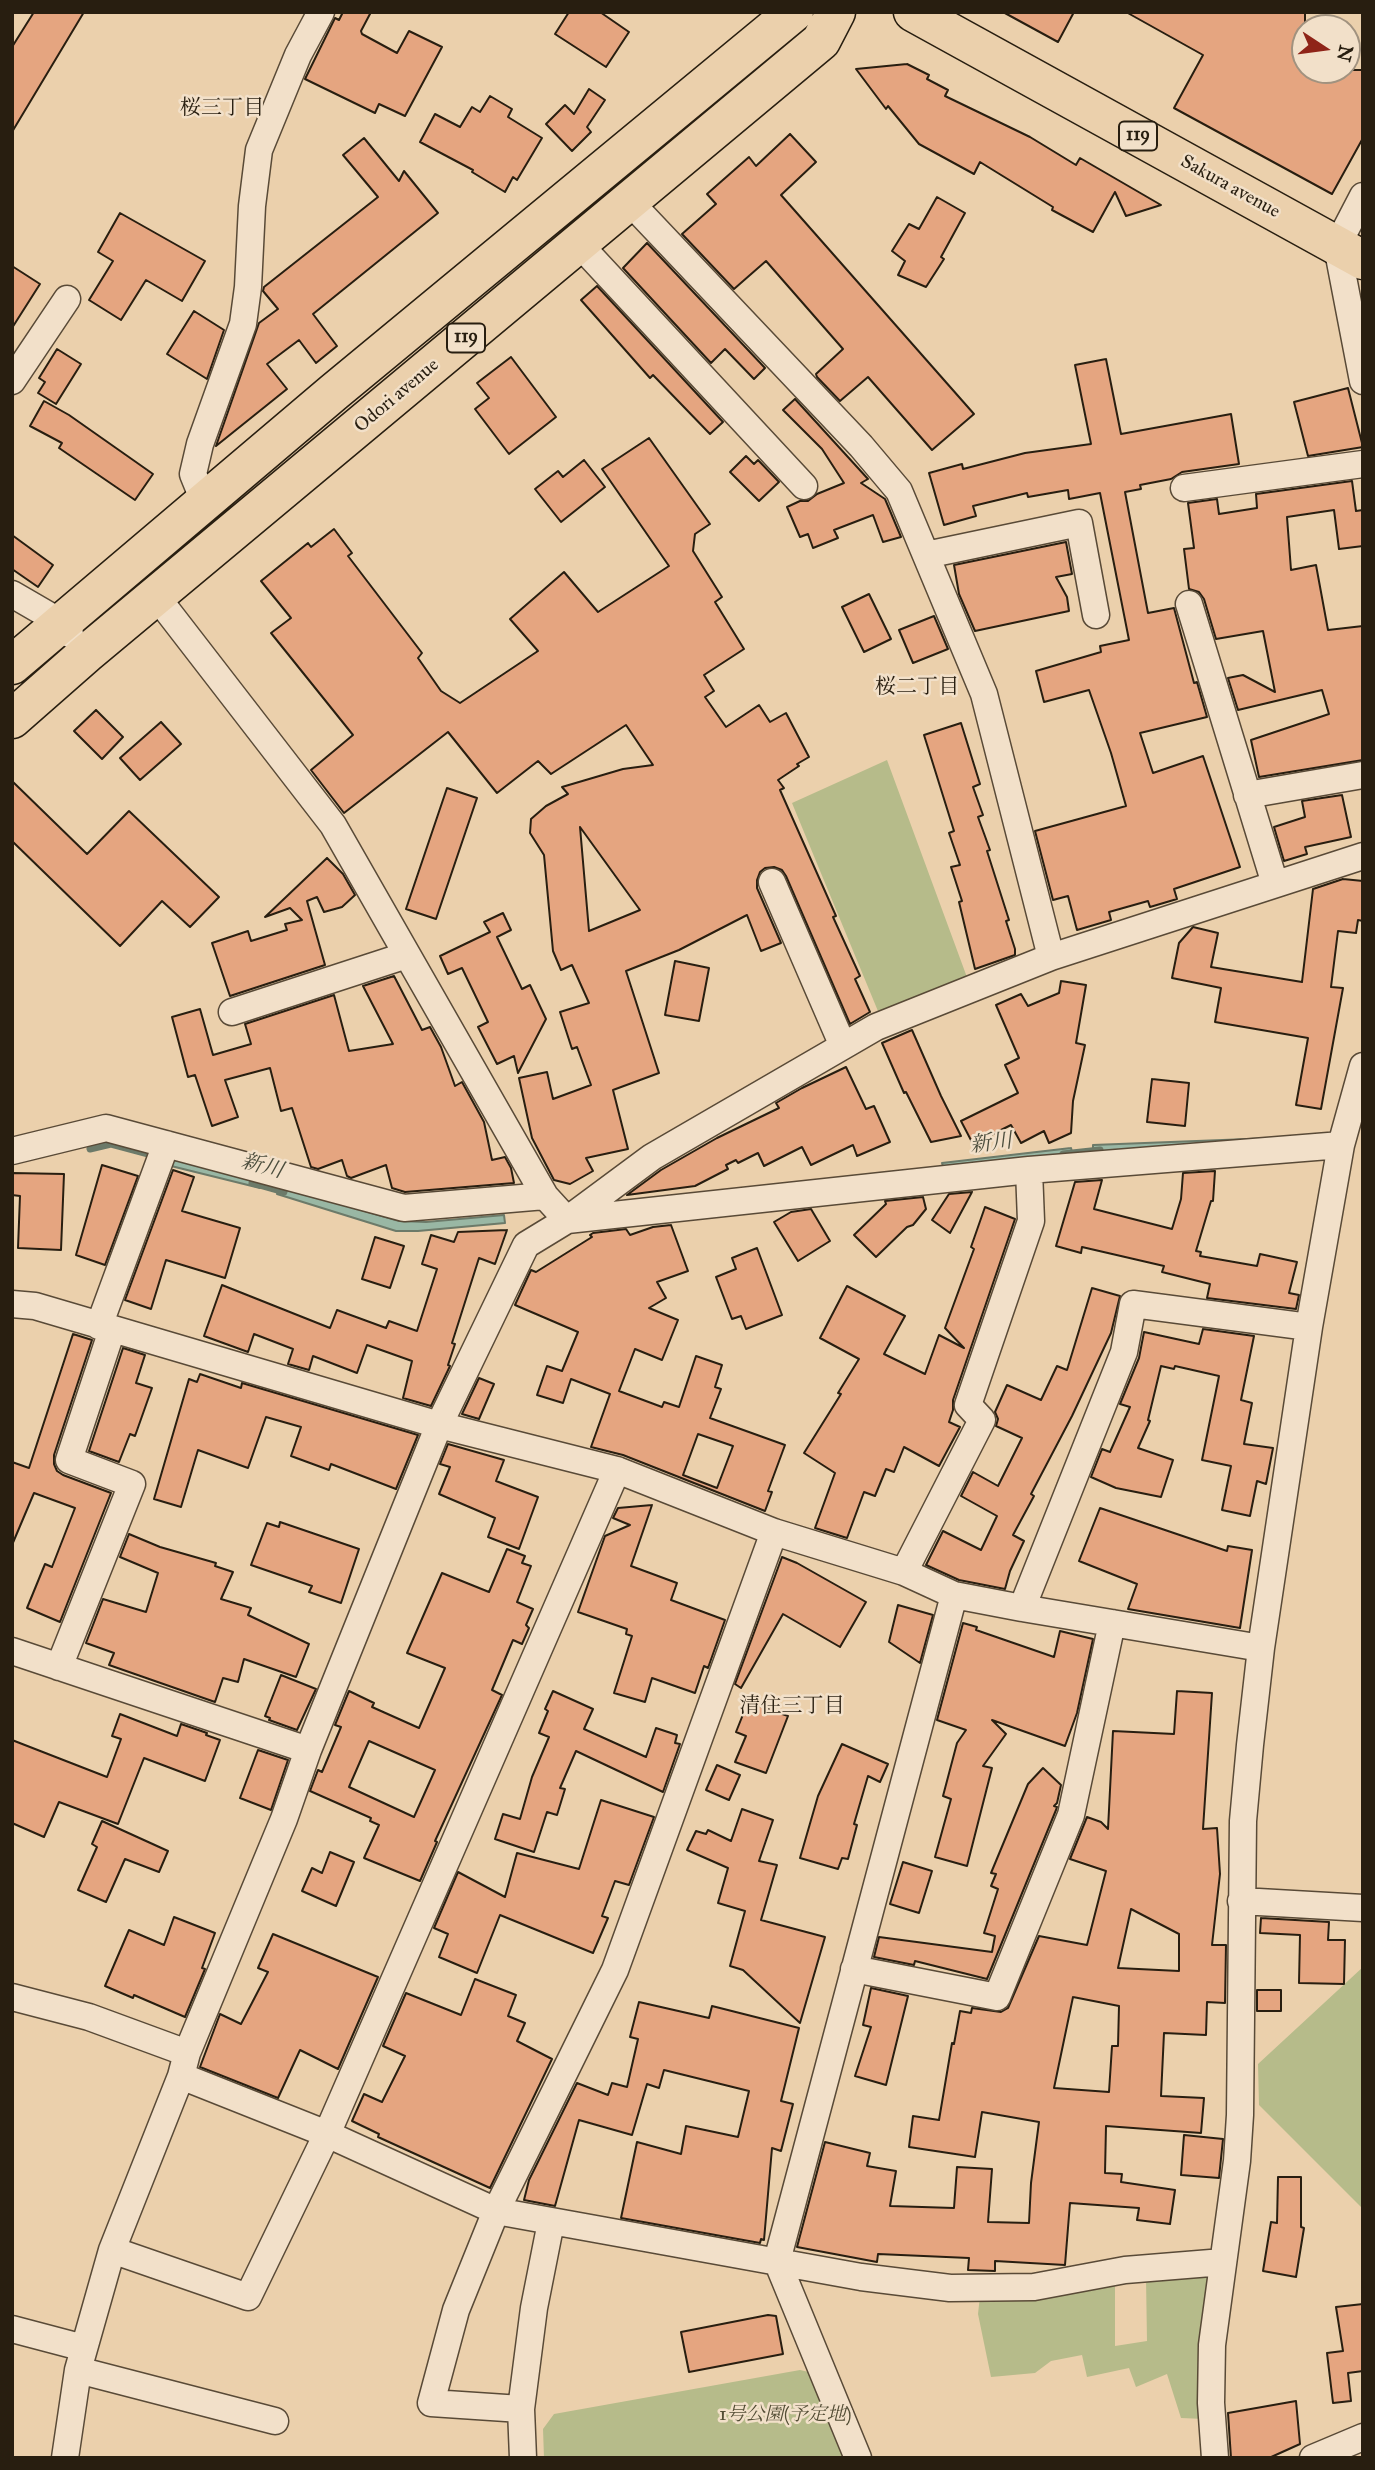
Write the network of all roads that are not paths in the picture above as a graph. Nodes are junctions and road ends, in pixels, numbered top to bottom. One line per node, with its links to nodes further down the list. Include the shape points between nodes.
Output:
1 (321, 12): 15 (street, via 259,149 243,324 192,474)
2 (794, 12): 15 (highway, 119)
3 (836, 12): 6 (highway, Odori avenue / 119, via 821,41)
4 (913, 12): 8 (highway, Sakura avenue / 119)
5 (1363, 196): 8 (street)
6 (629, 201): 7 (highway, Odori avenue / 119); 16 (street, via 869,455 899,491)
7 (579, 244): 13 (street); 18 (highway, Odori avenue / 119)
8 (1350, 253): 11 (street)
9 (67, 299): 10 (street)
10 (12, 381)
11 (1363, 381)
12 (1363, 464): 14 (street)
13 (804, 486)
14 (1184, 488)
15 (204, 501): 21 (highway, 119)
16 (926, 555): 20 (street, via 1079,523); 31 (street, via 984,694)
17 (12, 593): 21 (street)
18 (156, 596): 22 (highway, Odori avenue / 119); 30 (street, via 332,825)
19 (1189, 604): 26 (street)
20 (1096, 615)
21 (62, 623): 22 (street); 23 (highway, 119)
22 (86, 654): 24 (highway, Odori avenue / 119)
23 (12, 665)
24 (12, 719)
25 (1363, 775): 26 (street)
26 (1247, 795): 29 (street)
27 (1363, 856): 29 (street)
28 (772, 882): 33 (street)
29 (1275, 884): 31 (street)
30 (407, 955): 32 (street); 39 (street)
31 (1051, 957): 33 (street, via 876,1027)
32 (232, 1012)
33 (843, 1046): 40 (street, via 652,1157)
34 (1363, 1066): 35 (street)
35 (1348, 1136): 38 (street); 42 (street)
36 (12, 1151): 37 (street, via 106,1128)
37 (163, 1153): 39 (street, via 404,1208); 43 (street)
38 (1029, 1170): 40 (street); 47 (street, via 1031,1221 968,1405 982,1420)
39 (545, 1196): 40 (street)
40 (567, 1220): 44 (street, via 526,1245)
41 (12, 1304): 43 (street, via 36,1306)
42 (1309, 1327): 49 (street, via 1133,1304 1124,1352); 51 (street)
43 (106, 1328): 44 (street); 53 (street, via 69,1460 132,1484)
44 (439, 1425): 45 (street); 54 (street)
45 (617, 1470): 46 (street); 60 (street)
46 (774, 1532): 47 (street); 61 (street, via 615,1970)
47 (904, 1572): 48 (street)
48 (954, 1595): 49 (street); 57 (street)
49 (1022, 1608): 50 (street)
50 (1112, 1623): 51 (street); 57 (street, via 1072,1815 997,1997)
51 (1261, 1648): 55 (street, via 1243,1821)
52 (12, 1651): 53 (street)
53 (59, 1667): 54 (street)
54 (308, 1750): 59 (street)
55 (1241, 1902): 56 (street); 65 (street, via 1240,2115)
56 (1363, 1908)
57 (854, 1969): 64 (street)
58 (12, 1997): 59 (street, via 89,2017)
59 (184, 2065): 60 (street); 63 (street)
60 (327, 2134): 61 (street); 63 (street, via 248,2297)
61 (496, 2211): 62 (street); 68 (street, via 456,2310 430,2403)
62 (551, 2222): 64 (street); 68 (street)
63 (112, 2250): 67 (street)
64 (776, 2261): 65 (street, via 950,2288 1034,2287 1125,2270); 73 (street)
65 (1223, 2262): 74 (street, via 1211,2371)
66 (12, 2329): 67 (street)
67 (81, 2359): 69 (street); 71 (street)
68 (521, 2409): 72 (street)
69 (275, 2421)
70 (1363, 2437): 75 (street)
71 (65, 2458)
72 (523, 2458)
73 (858, 2458)
74 (1215, 2458)
75 (1313, 2458)

